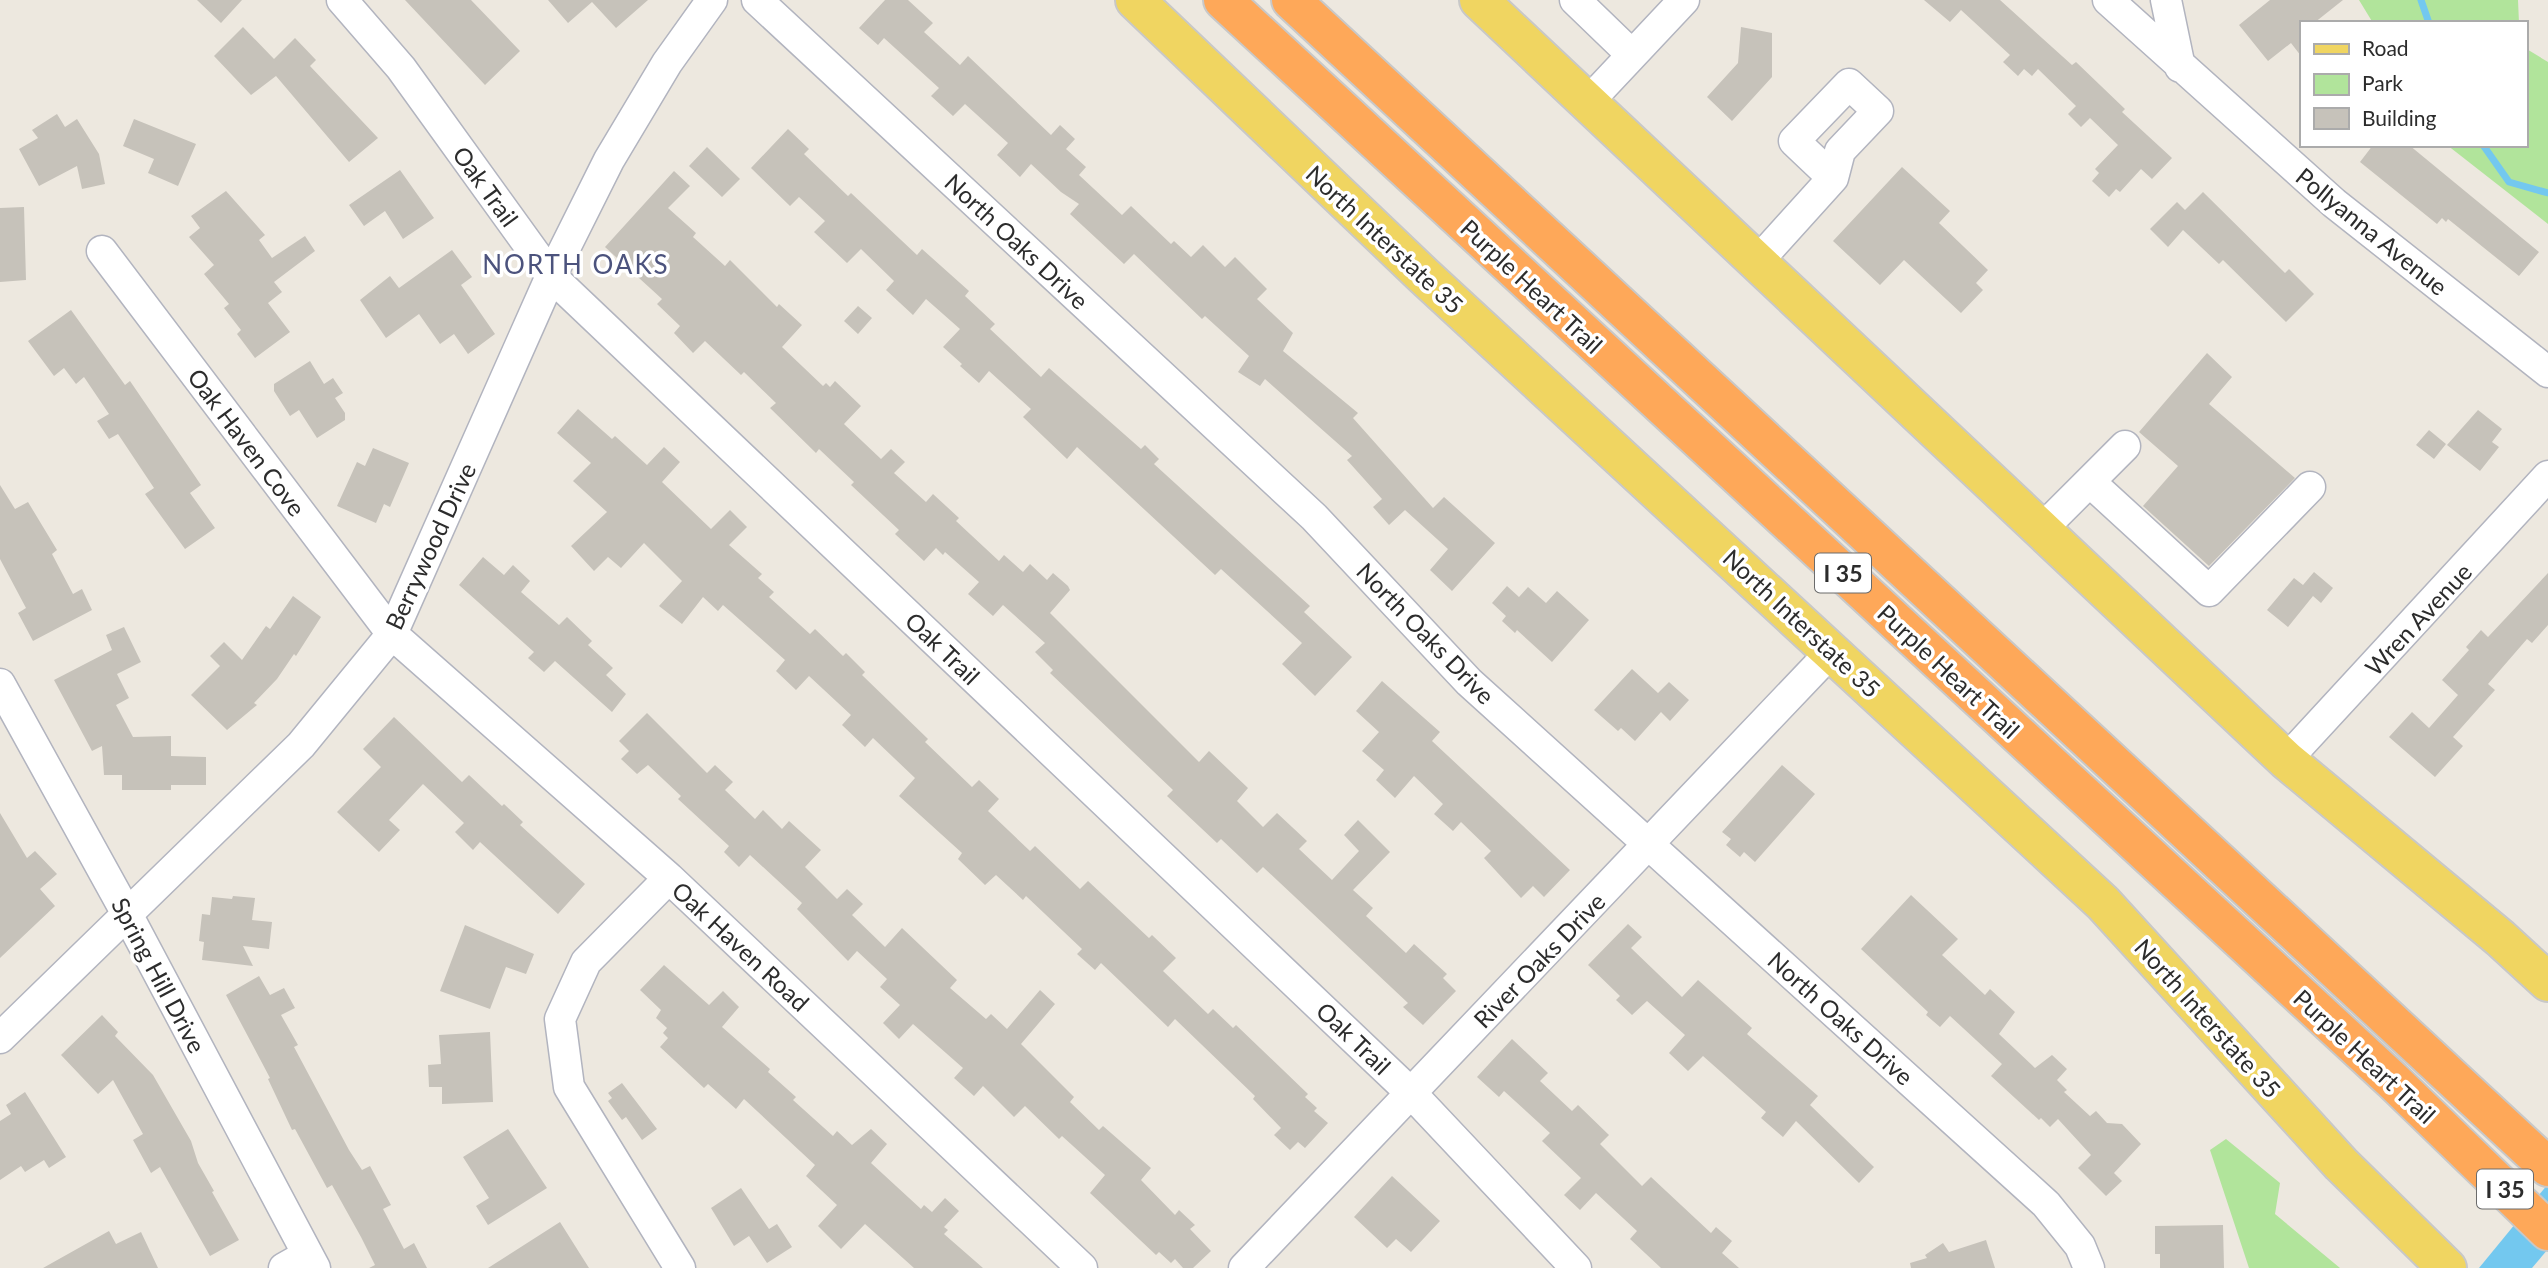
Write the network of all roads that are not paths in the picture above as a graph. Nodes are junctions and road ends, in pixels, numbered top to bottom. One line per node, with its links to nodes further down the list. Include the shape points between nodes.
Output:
1 (342, 0): 18 (street, Oak Trail, via 401,68)
2 (712, 0): 18 (street, Berrywood Drive, via 667,63 609,160)
3 (757, 0): 29 (street, North Oaks Drive, via 1314,517 1469,682)
4 (1135, 0): 26 (main road, North Interstate 35, via 1424,276)
5 (1223, 0): 36 (highway, Purple Heart Trail / I 35)
6 (1291, 0): 35 (highway, Purple Heart Trail / I 35)
7 (1479, 0): 14 (main road)
8 (1575, 0): 12 (street)
9 (1684, 0): 12 (street)
10 (2109, 0): 13 (street, Pollyanna Avenue)
11 (2165, 0): 13 (street)
12 (1632, 55): 14 (street)
13 (2180, 67): 19 (street, Pollyanna Avenue, via 2334,203)
14 (1589, 101): 17 (main road)
15 (1833, 178): 17 (street)
16 (102, 251): 25 (street, Oak Haven Cove)
17 (1758, 261): 24 (main road)
18 (551, 276): 25 (street, Berrywood Drive); 34 (street, Oak Trail)
19 (2548, 372)
20 (2125, 446): 22 (street)
21 (2548, 476): 28 (street, Wren Avenue)
22 (2090, 482): 23 (street, via 2209,591); 24 (street)
23 (2310, 487)
24 (2041, 530): 28 (main road)
25 (392, 634): 30 (street, Oak Haven Road); 31 (street, Berrywood Drive, via 301,745)
26 (1832, 651): 29 (street, River Oaks Drive); 43 (main road, North Interstate 35, via 2103,903 2341,1164)
27 (0, 684): 31 (street, Spring Hill Drive)
28 (2286, 760): 32 (main road)
29 (1650, 845): 34 (street, River Oaks Drive); 42 (street, North Oaks Drive, via 2046,1204 2080,1246)
30 (669, 878): 38 (street, via 586,962 560,1019 569,1087); 39 (street, Oak Haven Road)
31 (127, 914): 33 (street, Berrywood Drive); 37 (street, Spring Hill Drive)
32 (2548, 982)
33 (0, 1038)
34 (1412, 1094): 40 (street, River Oaks Drive); 41 (street, Oak Trail)
35 (2548, 1167)
36 (2548, 1231)
37 (302, 1264)
38 (680, 1268)
39 (1082, 1268)
40 (1244, 1268)
41 (1576, 1268)
42 (2089, 1268)
43 (2447, 1268)

